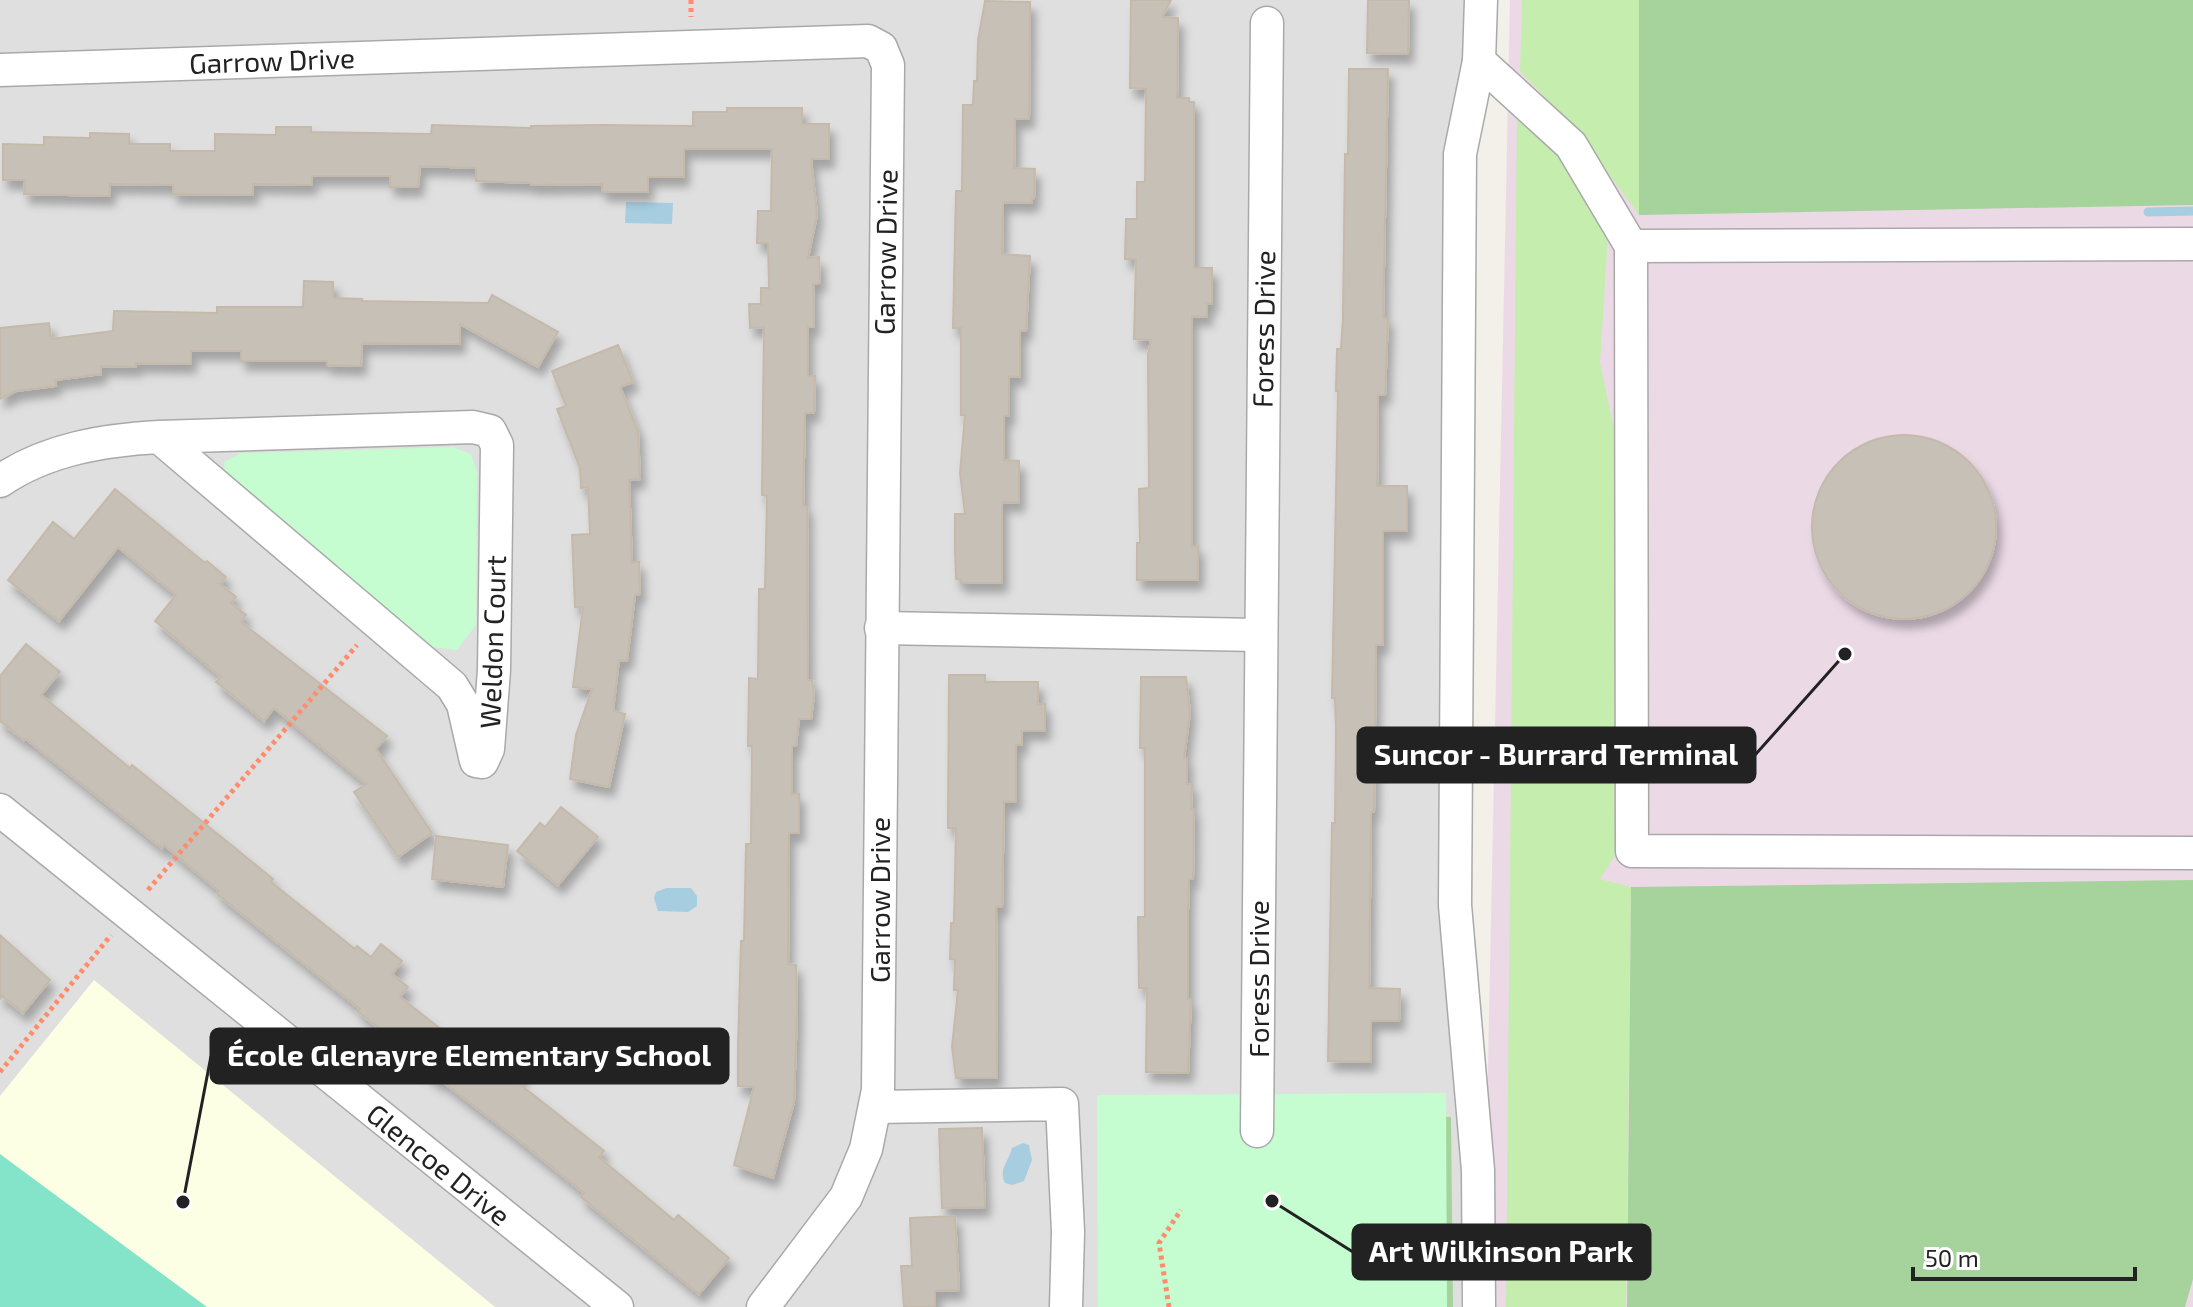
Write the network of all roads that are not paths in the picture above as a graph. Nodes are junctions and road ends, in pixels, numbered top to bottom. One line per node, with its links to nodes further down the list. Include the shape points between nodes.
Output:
1 (1481, 0): 3 (street)
2 (1267, 23): 10 (street, Foress Drive)
3 (1479, 61): 6 (street, via 1571,145); 18 (street, via 1460,154 1455,905 1478,1170)
4 (0, 70): 9 (street, Garrow Drive, via 868,41 881,48 888,65)
5 (2193, 244): 6 (street)
6 (1631, 246): 12 (street, via 1632,851)
7 (159, 437): 7 (street, Weldon Court, via 473,427 490,431 497,445 494,670 488,749 482,762 476,761 463,704 452,686); 8 (street, Weldon Court, via 117,439 62,451)
8 (0, 481)
9 (881, 628): 10 (street); 13 (street, Garrow Drive)
10 (1259, 635): 14 (street, Foress Drive)
11 (0, 810): 15 (street, Glencoe Drive)
12 (2193, 853)
13 (875, 1107): 16 (street, Garrow Drive, via 866,1149 846,1197); 17 (street, via 1062,1104)
14 (1257, 1131)
15 (617, 1307)
16 (763, 1307)
17 (1066, 1307)
18 (1479, 1307)

